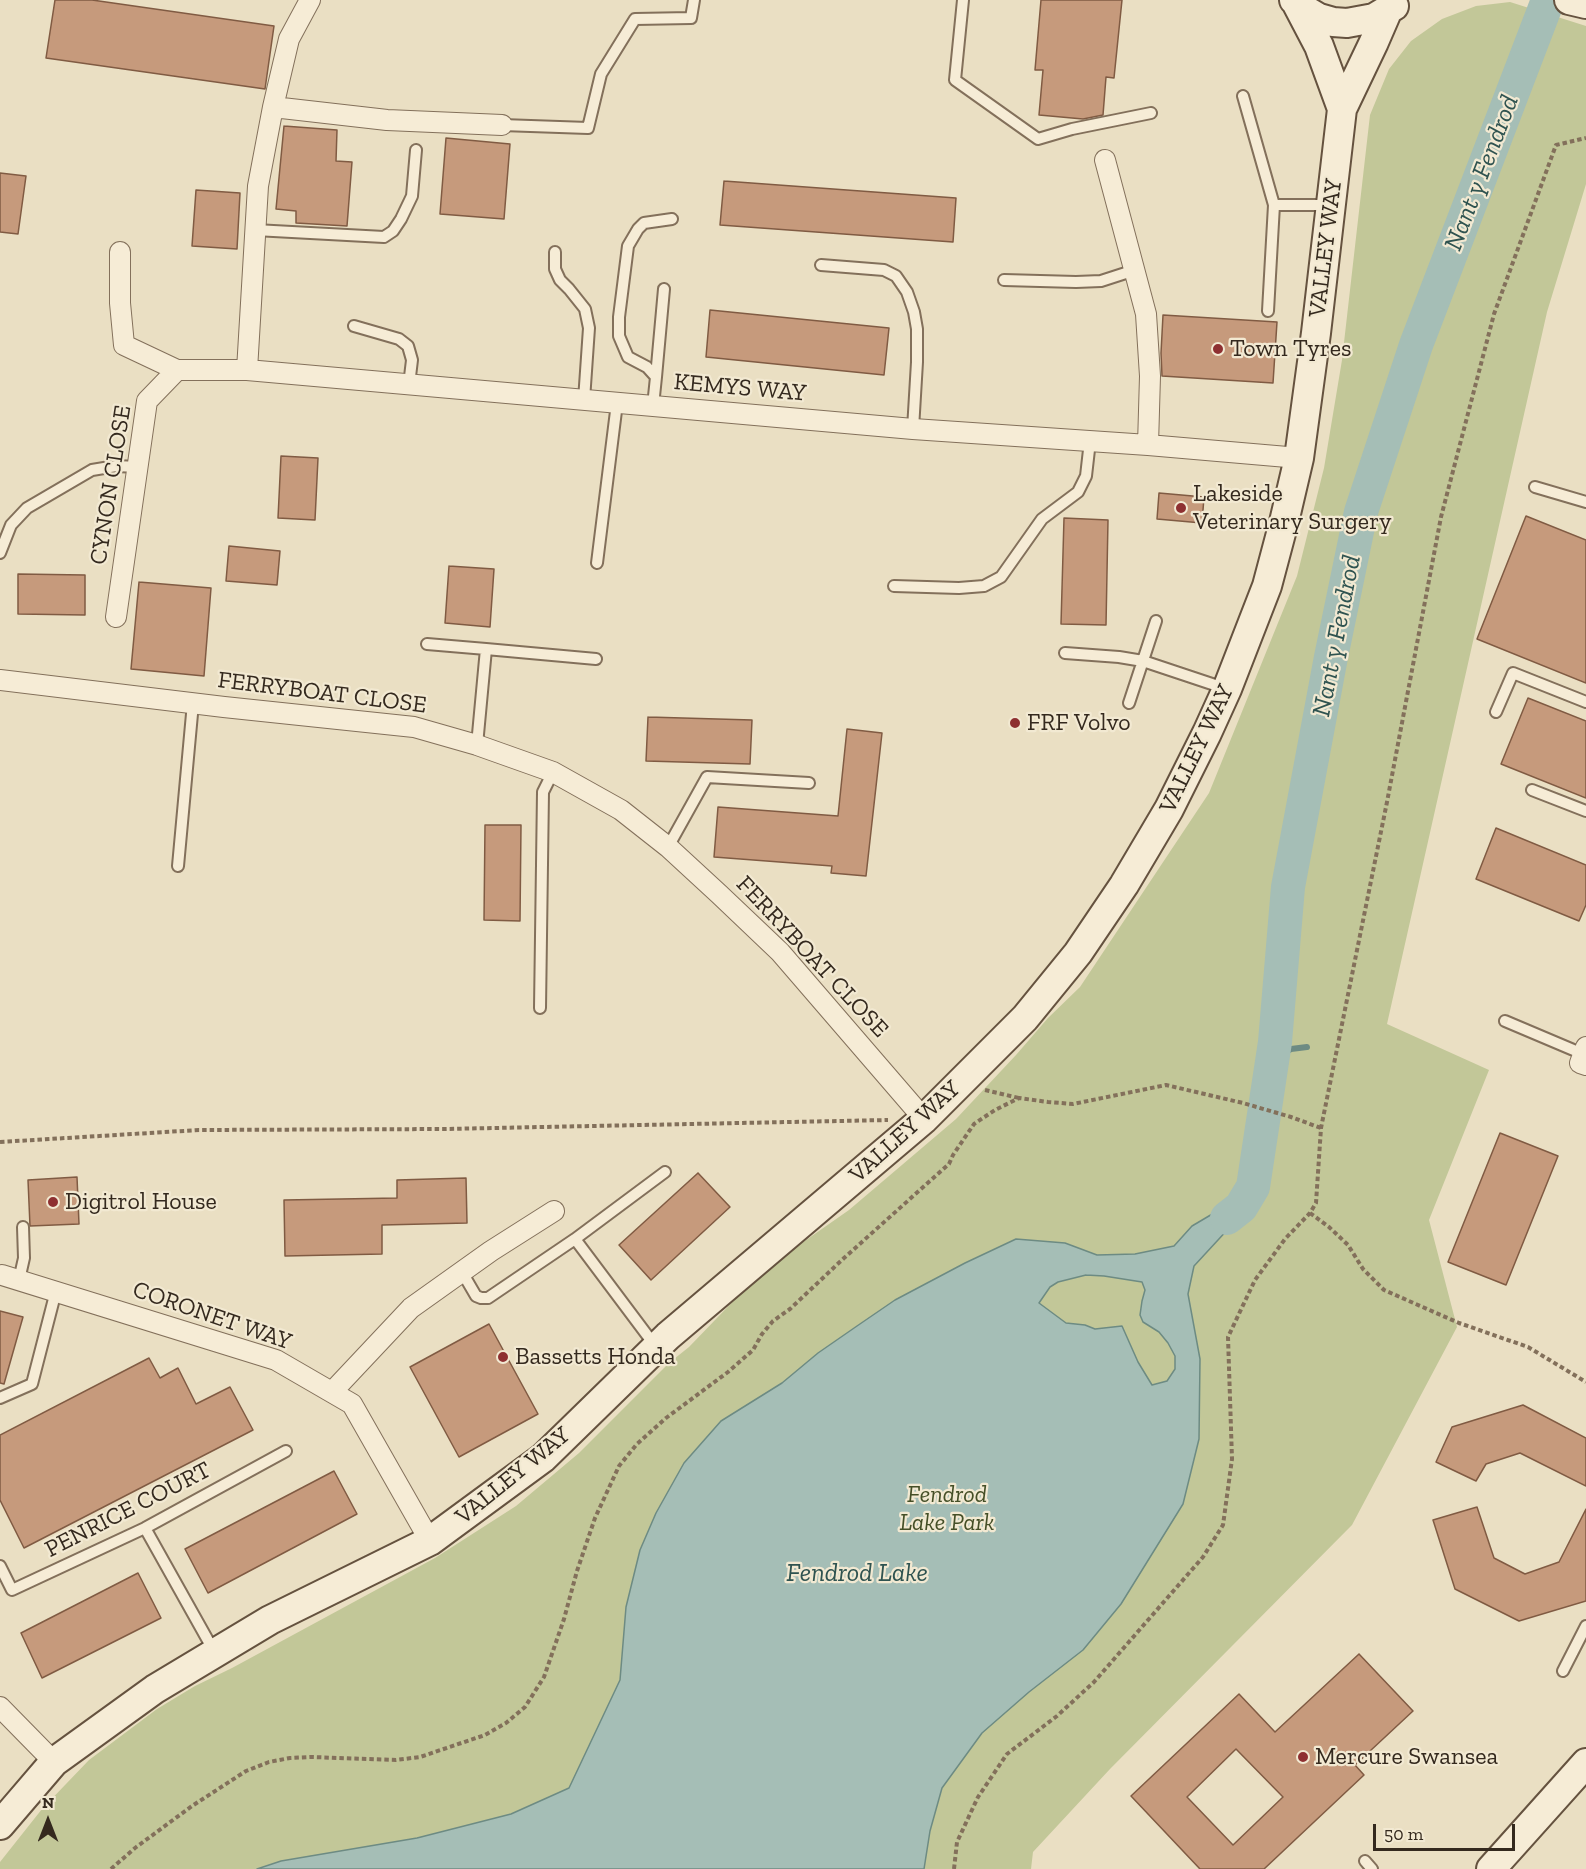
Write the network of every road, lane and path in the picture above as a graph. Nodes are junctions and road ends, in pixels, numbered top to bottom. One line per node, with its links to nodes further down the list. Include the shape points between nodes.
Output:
1 (310, 0): 7 (street, via 289,39)
2 (694, 0): 10 (lane, via 691,18 635,19 601,74 588,128)
3 (963, 0): 9 (lane, via 956,80 1038,139)
4 (1295, 1): 5 (street, via 1333,22 1361,22); 8 (street, VALLEY WAY, via 1319,46)
5 (1393, 6): 8 (street, VALLEY WAY)
6 (1243, 96): 15 (lane)
7 (273, 107): 10 (street, via 387,120); 17 (street, via 258,186)
8 (1342, 109): 14 (street, VALLEY WAY)
9 (1151, 113)
10 (501, 125)
11 (1586, 138): 69 (path, via 1556,145 1494,314 1442,517)
12 (416, 150): 17 (lane, via 412,196 393,231 384,237)
13 (1105, 160): 21 (street)
14 (1331, 205): 15 (lane); 36 (street, VALLEY WAY)
15 (1274, 206): 24 (lane)
16 (672, 219): 28 (lane, via 644,224 628,246 619,317 619,336 628,357)
17 (255, 230): 27 (street)
18 (120, 252): 26 (street, via 124,345)
19 (555, 252): 30 (lane, via 555,269 585,309 589,328)
20 (821, 265): 33 (lane, via 884,270 896,276 907,292 917,329)
21 (1135, 270): 22 (lane, via 1101,280 1076,282); 35 (street, via 1146,314)
22 (1004, 280)
23 (664, 289): 28 (lane)
24 (1268, 311)
25 (354, 326): 29 (lane, via 399,339 408,346 412,360)
26 (177, 370): 27 (street, KEMYS WAY); 37 (street, CYNON CLOSE, via 147,401)
27 (247, 370): 29 (street, KEMYS WAY)
28 (656, 377): 32 (lane)
29 (410, 385): 30 (street, KEMYS WAY)
30 (585, 400): 31 (street, KEMYS WAY)
31 (617, 403): 32 (street, KEMYS WAY); 41 (lane)
32 (653, 406): 33 (street, KEMYS WAY)
33 (913, 429): 34 (street, KEMYS WAY)
34 (1090, 441): 35 (street, KEMYS WAY); 42 (lane, via 1086,476 1078,492 1042,519 1001,577 984,586)
35 (1148, 445): 36 (street, KEMYS WAY)
36 (1299, 458): 51 (street, VALLEY WAY, via 1267,586)
37 (138, 467): 40 (lane, via 92,470 27,508 11,525); 43 (street, CYNON CLOSE)
38 (1535, 487): 39 (lane)
39 (1586, 502)
40 (0, 553)
41 (597, 563)
42 (894, 586)
43 (116, 617)
44 (1156, 621): 49 (lane)
45 (427, 644): 46 (lane)
46 (486, 649): 48 (lane); 56 (lane)
47 (1065, 653): 49 (lane)
48 (596, 659)
49 (1143, 661): 51 (lane); 54 (lane)
50 (0, 680): 53 (street, FERRYBOAT CLOSE)
51 (1227, 689): 66 (street, VALLEY WAY, via 1169,809 1124,885 1078,953 1025,1018)
52 (1586, 702): 55 (lane, via 1513,673)
53 (193, 703): 56 (street, FERRYBOAT CLOSE, via 414,727); 62 (lane)
54 (1129, 703)
55 (1496, 712)
56 (477, 745): 57 (street, FERRYBOAT CLOSE)
57 (553, 772): 61 (street, FERRYBOAT CLOSE, via 621,810); 63 (lane, via 543,792)
58 (809, 783): 61 (lane, via 706,777)
59 (1532, 790): 60 (lane)
60 (1586, 811)
61 (668, 847): 68 (street, FERRYBOAT CLOSE, via 780,952)
62 (178, 866)
63 (540, 1008)
64 (1505, 1021): 65 (lane)
65 (1585, 1055)
66 (960, 1084): 67 (path); 68 (street, VALLEY WAY)
67 (1019, 1098): 69 (path, via 1073,1104 1166,1085 1244,1103); 94 (path, via 974,1124 949,1164 773,1321 753,1350 666,1418 619,1466 577,1571 544,1677 525,1707 485,1735 420,1757 290,1758 246,1771 192,1806)
68 (924, 1119): 70 (path, via 199,1130); 79 (street, VALLEY WAY)
69 (1321, 1128): 73 (path, via 1316,1203)
70 (0, 1142)
71 (665, 1172): 75 (lane)
72 (554, 1211): 76 (street)
73 (1310, 1213): 80 (path, via 1348,1245 1363,1269 1384,1290 1459,1323 1528,1347); 95 (path, via 1255,1280 1228,1337 1232,1459 1223,1525 1203,1557 1094,1682 1007,1754 978,1797 957,1842)
74 (23, 1227): 77 (lane, via 24,1258)
75 (575, 1239): 76 (lane, via 488,1298 476,1296); 79 (lane)
76 (462, 1272): 81 (street, via 411,1308)
77 (10, 1278): 78 (street, CORONET WAY)
78 (56, 1291): 81 (street, CORONET WAY, via 276,1360); 82 (lane, via 32,1384)
79 (656, 1347): 85 (street, VALLEY WAY, via 543,1458)
80 (1586, 1382)
81 (332, 1392): 85 (street, CORONET WAY, via 352,1404)
82 (0, 1398)
83 (285, 1451): 84 (lane, PENRICE COURT)
84 (146, 1528): 86 (lane, PENRICE COURT, via 12,1590); 88 (lane)
85 (430, 1541): 88 (street, VALLEY WAY, via 270,1620)
86 (0, 1566)
87 (1586, 1626): 89 (lane)
88 (215, 1653): 91 (street, VALLEY WAY, via 155,1689)
89 (1563, 1671)
90 (0, 1707): 91 (street)
91 (54, 1762): 93 (street, VALLEY WAY)
92 (1583, 1773): 96 (street)
93 (0, 1824)
94 (111, 1869)
95 (954, 1869)
96 (1491, 1869)

